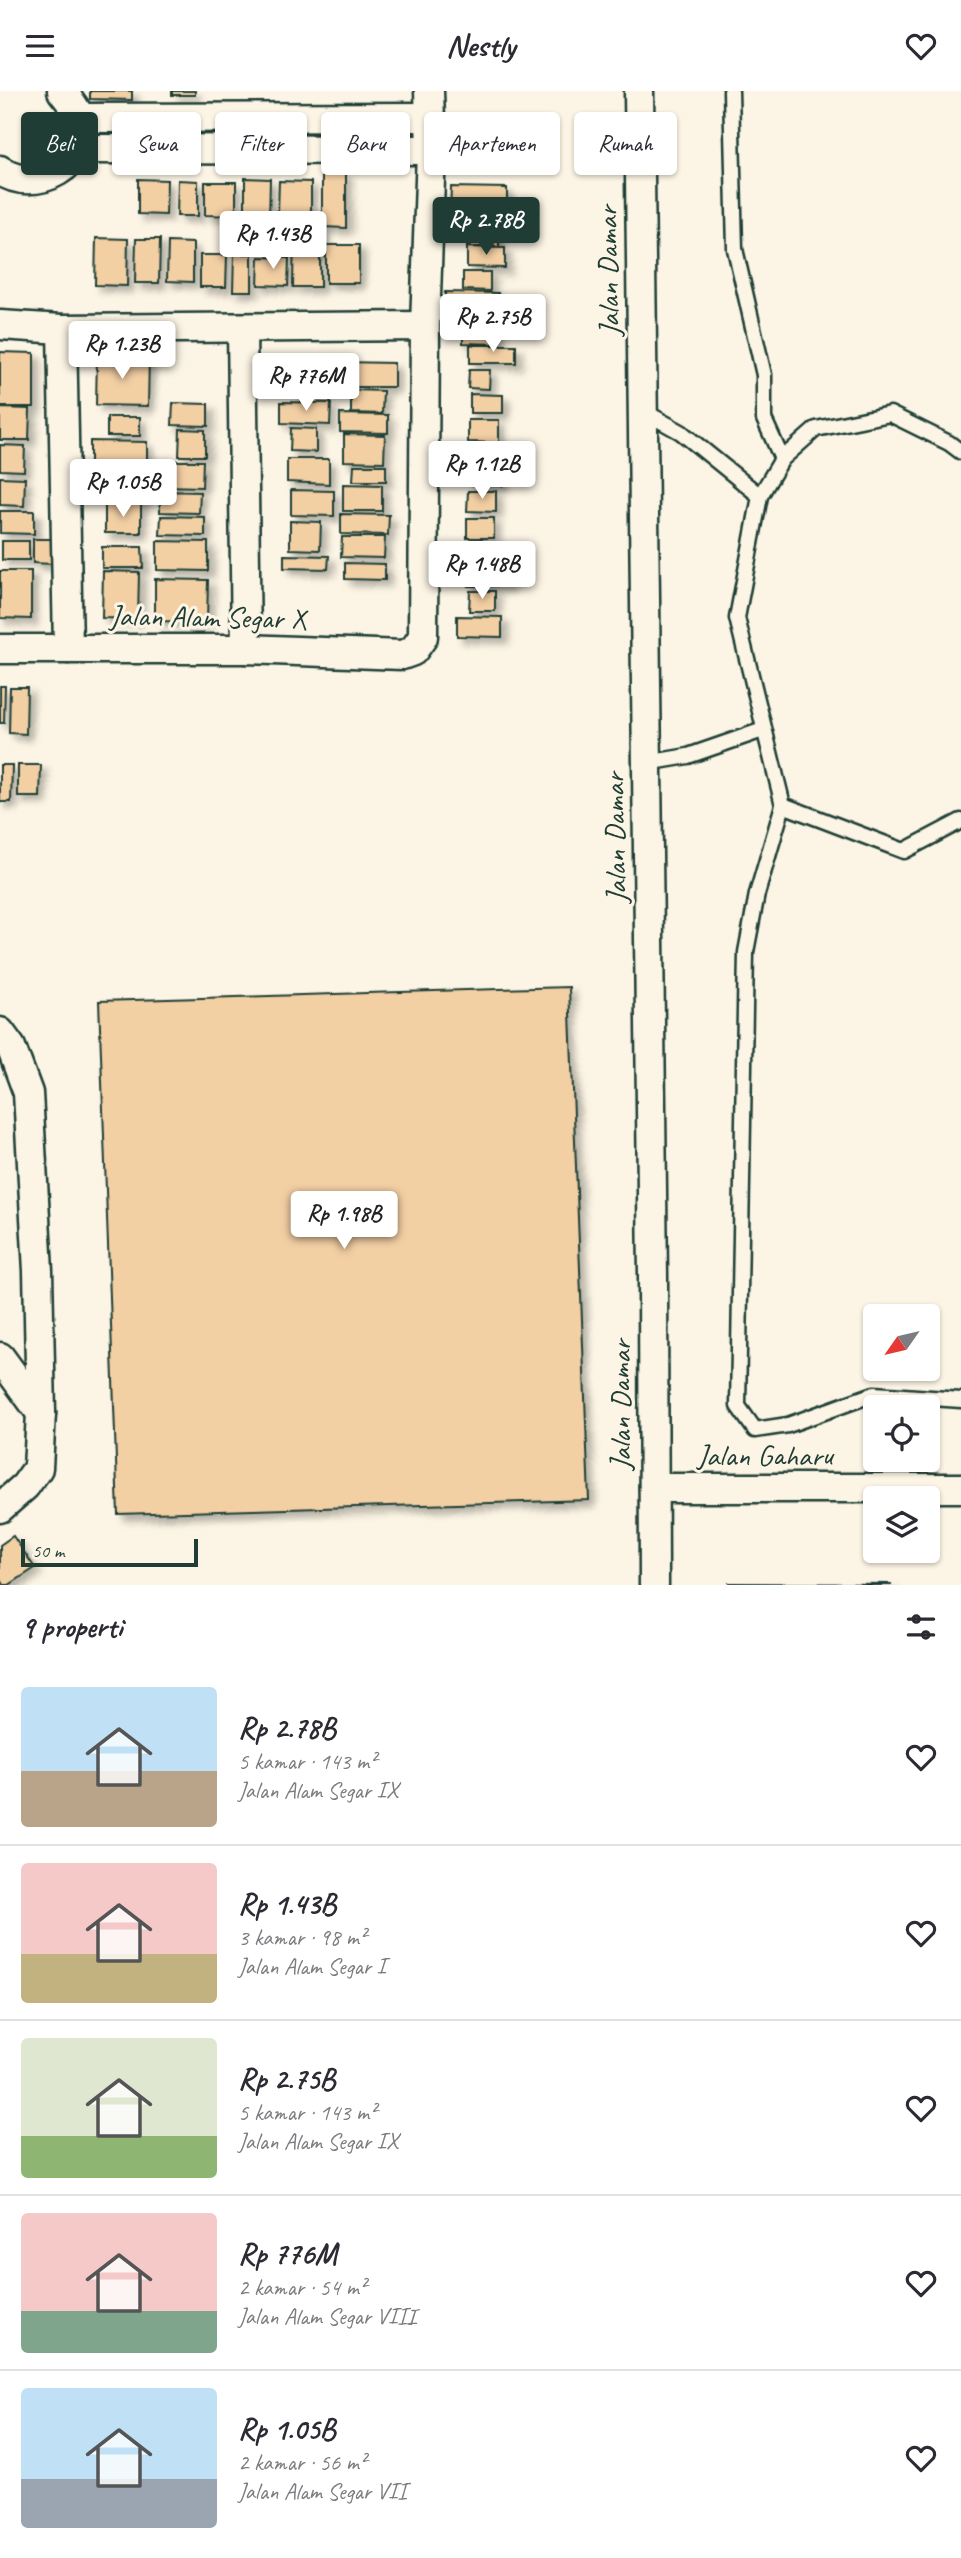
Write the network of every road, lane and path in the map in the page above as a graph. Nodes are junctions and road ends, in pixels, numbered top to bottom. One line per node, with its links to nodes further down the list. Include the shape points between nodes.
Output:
1 (62, 91): 5 (street)
2 (639, 91): 16 (street, Jalan Damar)
3 (731, 91): 18 (lane, via 735,249 764,375 764,419)
4 (429, 104): 6 (street)
5 (76, 112)
6 (98, 117)
7 (98, 149): 8 (street)
8 (424, 150)
9 (0, 170): 10 (street, via 28,181)
10 (51, 175)
11 (430, 175): 13 (street)
12 (0, 325): 15 (street)
13 (425, 326): 14 (street); 22 (street, Jalan Alam Segar X, via 423,637 414,651 402,655)
14 (242, 328): 15 (street); 22 (street)
15 (62, 330): 21 (street)
16 (643, 411): 19 (lane, via 681,432); 24 (street, Jalan Damar)
17 (961, 452): 18 (lane, via 890,414 816,429)
18 (782, 459): 19 (lane)
19 (760, 496): 23 (lane, via 737,618)
20 (0, 649): 21 (street, Jalan Alam Segar X)
21 (68, 649): 22 (street, Jalan Alam Segar X)
22 (246, 649)
23 (763, 730): 24 (lane, via 688,756); 25 (lane)
24 (647, 763): 31 (street, Jalan Damar)
25 (783, 805): 26 (lane, via 904,851); 29 (lane, via 746,952 738,1406 755,1430 788,1425 874,1394)
26 (961, 821)
27 (0, 1032): 30 (street, via 28,1093)
28 (0, 1357): 30 (street)
29 (961, 1400)
30 (41, 1413): 33 (street, via 38,1468)
31 (654, 1488): 32 (street, Jalan Gaharu); 34 (street, Jalan Damar)
32 (961, 1488)
33 (0, 1509)
34 (654, 1585)

